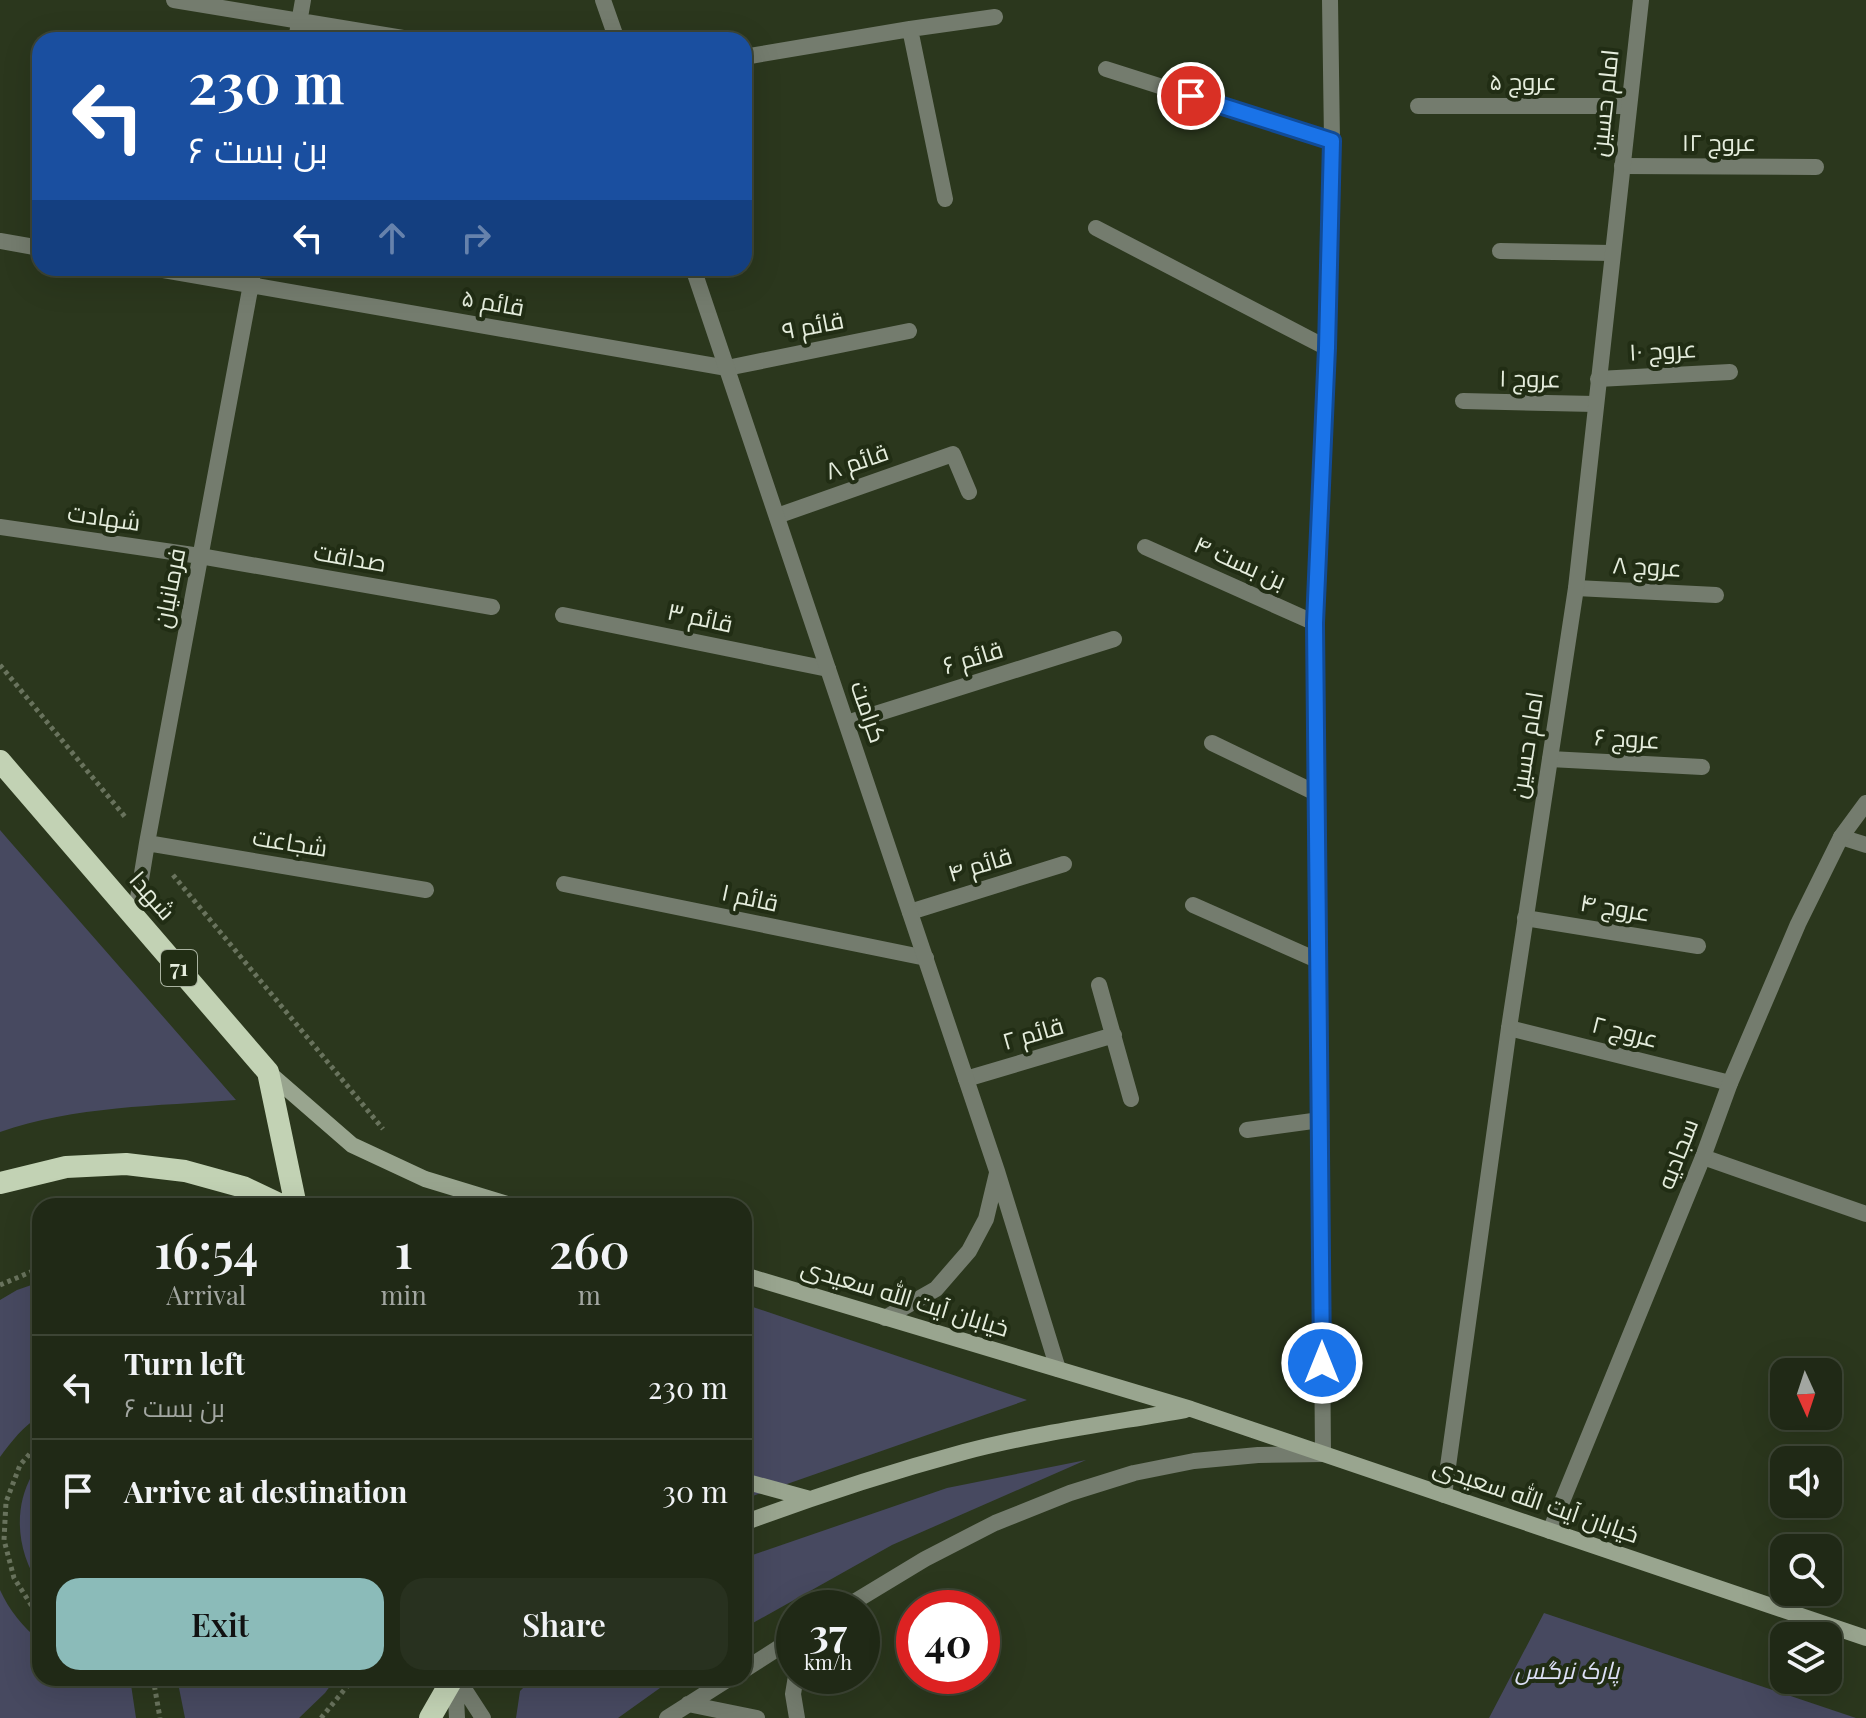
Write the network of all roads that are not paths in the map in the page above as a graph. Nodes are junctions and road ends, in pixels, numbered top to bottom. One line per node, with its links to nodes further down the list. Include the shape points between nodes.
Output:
1 (174, 0): 7 (street)
2 (303, 0): 7 (street)
3 (603, 0): 11 (street)
4 (1330, 0): 16 (street)
5 (1641, 0): 15 (street, امام حسین)
6 (995, 17): 8 (street)
7 (300, 20): 9 (street); 10 (street)
8 (910, 29): 12 (street); 19 (street)
9 (298, 32)
10 (369, 32)
11 (614, 32)
12 (752, 56)
13 (1106, 69): 16 (street)
14 (1418, 106): 15 (street, عروج ۵)
15 (1629, 106): 17 (street, امام حسین)
16 (1332, 141): 30 (street)
17 (1622, 166): 18 (street, عروج ۱۲); 24 (street, امام حسین)
18 (1816, 167)
19 (945, 199)
20 (1096, 228): 30 (street)
21 (0, 241): 22 (street)
22 (32, 247)
23 (1500, 251): 24 (street)
24 (1612, 253): 33 (street, امام حسین)
25 (198, 276): 28 (street, قائم ۵)
26 (252, 276): 28 (street, فرمانیان)
27 (696, 276): 31 (street, کرامت)
28 (250, 285): 31 (street, قائم ۵); 40 (street, فرمانیان)
29 (909, 331): 31 (street, قائم ۹)
30 (1327, 348): 45 (street)
31 (727, 368): 37 (street, کرامت)
32 (1730, 372): 33 (street, عروج ۱۰)
33 (1598, 379): 35 (street, امام حسین)
34 (1463, 401): 35 (street, عروج ۱)
35 (1595, 404): 41 (street, امام حسین)
36 (969, 492): 37 (street, قائم ۸, via 953,454)
37 (777, 516): 47 (street, کرامت)
38 (0, 527): 40 (street, شهادت)
39 (1145, 547): 45 (street, بن بست ۴)
40 (200, 556): 43 (street, صداقت); 56 (street, فرمانیان)
41 (1576, 588): 42 (street, عروج ۸); 50 (street, امام حسین)
42 (1716, 595)
43 (492, 607)
44 (563, 615): 47 (street, قائم ۳)
45 (1315, 623): 53 (street)
46 (1114, 639): 48 (street, قائم ۶)
47 (828, 669): 48 (street, کرامت)
48 (847, 723): 62 (street, کرامت)
49 (1212, 743): 53 (street)
50 (1550, 759): 52 (street, عروج ۶); 64 (street, امام حسین)
51 (0, 761): 63 (highway, شهدا / 71)
52 (1702, 767)
53 (1316, 793): 67 (street)
54 (1866, 803): 55 (street, سجادیه)
55 (1841, 837): 57 (street); 73 (street, سجادیه)
56 (147, 843): 60 (street, شجاعت); 63 (street, فرمانیان)
57 (1866, 845)
58 (1064, 864): 62 (street, قائم ۴)
59 (564, 884): 66 (street, قائم ۱)
60 (426, 890)
61 (1193, 905): 67 (street)
62 (910, 912): 66 (street, کرامت)
63 (135, 916): 71 (highway, شهدا / 71)
64 (1525, 918): 65 (street, عروج ۴); 69 (street, امام حسین)
65 (1698, 946)
66 (926, 958): 72 (street, کرامت)
67 (1319, 961): 75 (street)
68 (1099, 985): 70 (street)
69 (1509, 1028): 73 (street, عروج ۲); 90 (street, امام حسین)
70 (1114, 1035): 72 (street, قائم ۲); 74 (street)
71 (268, 1072): 81 (highway, شهدا / 71); 82 (main road, via 352,1145 425,1179)
72 (966, 1079): 78 (street, کرامت)
73 (1730, 1083): 77 (street, سجادیه)
74 (1131, 1099)
75 (1320, 1120): 76 (street); 88 (street)
76 (1247, 1130)
77 (1703, 1157): 83 (street); 93 (street, سجادیه)
78 (997, 1171): 85 (street, via 986,1219 969,1251 936,1289); 86 (street, کرامت)
79 (0, 1183): 80 (highway, via 66,1167 126,1164 185,1171)
80 (266, 1198)
81 (294, 1198)
82 (489, 1198)
83 (1866, 1214)
84 (752, 1277): 85 (main road, خیابان آیت الله سعیدی)
85 (885, 1318): 86 (main road, خیابان آیت الله سعیدی)
86 (1058, 1369): 87 (main road, خیابان آیت الله سعیدی)
87 (1191, 1409): 88 (main road, خیابان آیت الله سعیدی); 91 (main road, خیابان آیت الله سعیدی, via 966,1452)
88 (1323, 1454): 90 (main road, خیابان آیت الله سعیدی); 94 (street, via 1194,1461 1134,1473 995,1523)
89 (752, 1483): 91 (main road)
90 (1444, 1495): 93 (main road, خیابان آیت الله سعیدی)
91 (810, 1499): 92 (main road, خیابان آیت الله سعیدی)
92 (752, 1520)
93 (1550, 1531): 95 (main road, خیابان آیت الله سعیدی)
94 (874, 1590)
95 (1866, 1638)
96 (776, 1650): 97 (street)
97 (752, 1665)
98 (450, 1686): 104 (highway)
99 (455, 1686): 105 (street)
100 (461, 1686): 106 (street)
101 (717, 1686): 103 (street)
102 (793, 1694): 109 (street)
103 (688, 1704): 107 (street); 108 (street)
104 (430, 1718)
105 (457, 1718)
106 (483, 1718)
107 (667, 1718)
108 (757, 1718)
109 (797, 1718)

